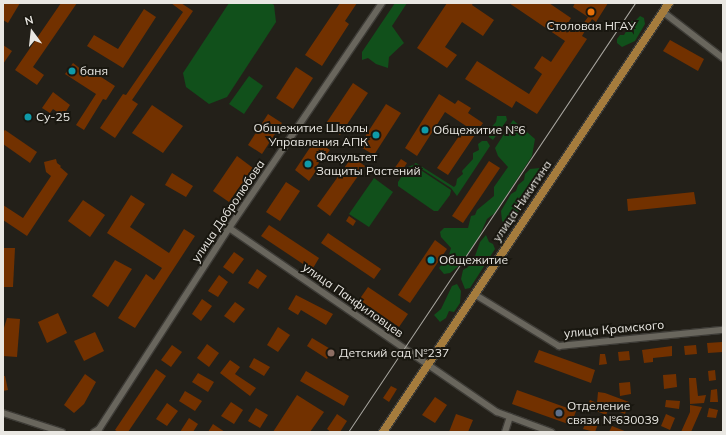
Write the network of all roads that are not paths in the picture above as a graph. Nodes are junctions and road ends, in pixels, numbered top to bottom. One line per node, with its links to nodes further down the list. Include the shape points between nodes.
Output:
1 (382, 3): 5 (street, улица Добролюбова)
2 (669, 3): 3 (main road, улица Никитина)
3 (663, 12): 4 (street); 6 (main road, улица Никитина)
4 (723, 58)
5 (229, 228): 8 (street, улица Панфиловцев); 12 (street, улица Добролюбова, via 99,429)
6 (474, 294): 7 (street, улица Крамского, via 559,346); 8 (main road, улица Никитина)
7 (723, 330)
8 (428, 364): 10 (street, улица Панфиловцев, via 497,412); 13 (main road, улица Никитина)
9 (3, 413): 11 (street)
10 (510, 417): 14 (street); 15 (street, улица Панфиловцев)
11 (62, 432)
12 (94, 432)
13 (383, 432)
14 (505, 432)
15 (550, 432)

